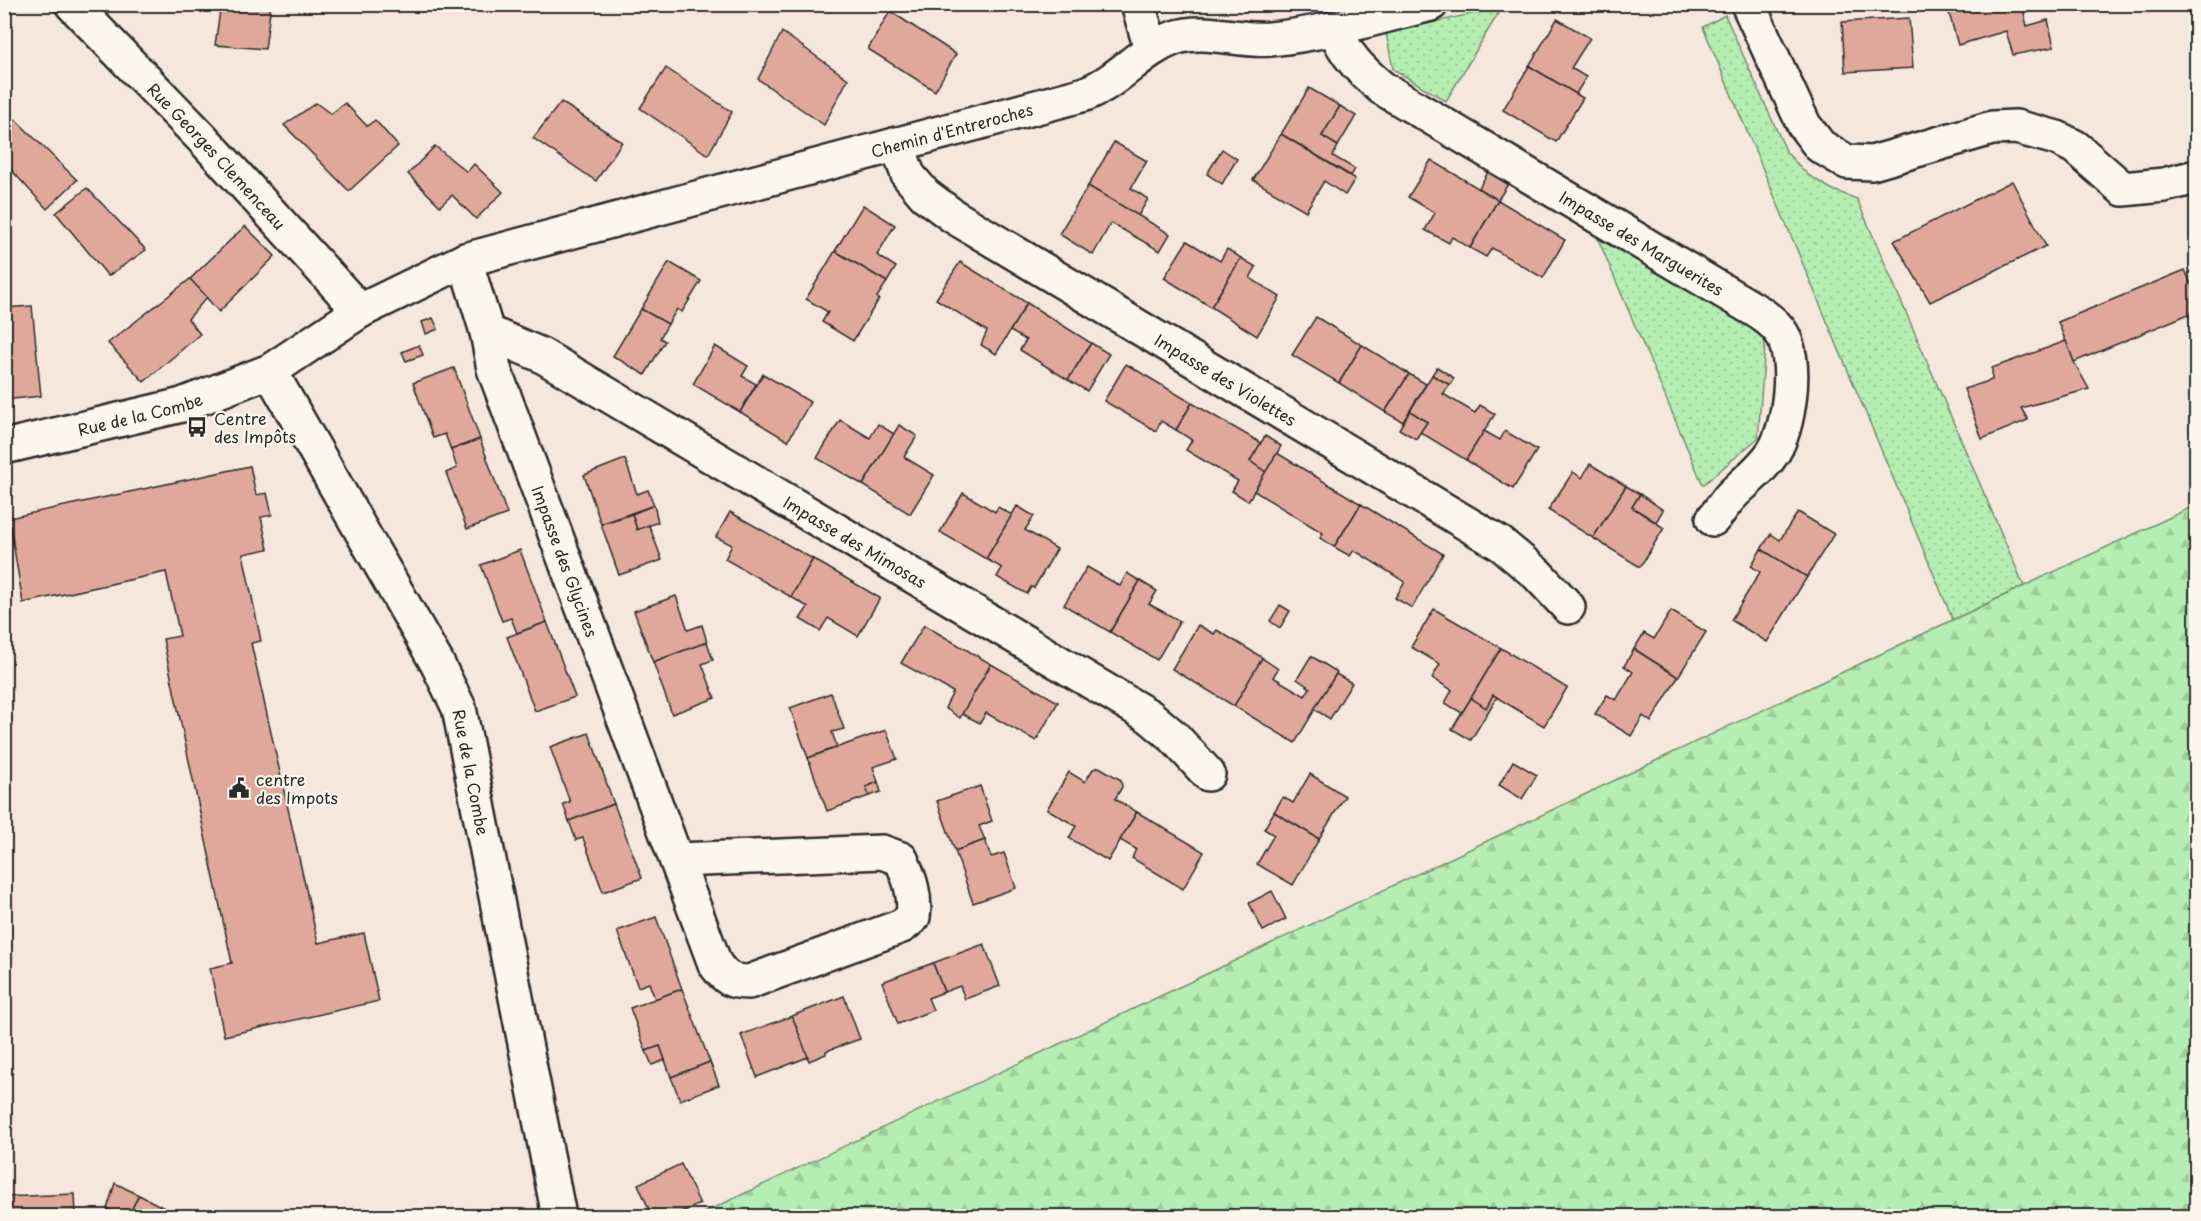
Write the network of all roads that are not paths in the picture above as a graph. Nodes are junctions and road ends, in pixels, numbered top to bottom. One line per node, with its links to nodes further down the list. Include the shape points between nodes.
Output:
1 (72, 4): 10 (street, Rue Georges Clemenceau, via 203,139)
2 (1138, 4): 6 (street)
3 (1431, 4): 5 (street, Chemin d'Entreroches)
4 (1748, 4): 8 (street, via 1804,125 1820,146 1847,162 1872,164 1992,128 2016,127 2074,147 2123,189)
5 (1334, 28): 6 (street, Chemin d'Entreroches, via 1268,39 1199,33); 14 (street, Impasse des Marguerites, via 1345,51 1382,88 1778,327 1786,343 1790,371 1782,433 1761,467)
6 (1151, 49): 7 (street, Chemin d'Entreroches, via 1103,87 1085,94)
7 (897, 144): 9 (street, Chemin d'Entreroches); 15 (street, Impasse des Violettes, via 908,175 925,195 953,216 1501,544)
8 (2196, 177)
9 (465, 260): 10 (street, Rue de la Combe); 11 (street, Impasse des Glycines)
10 (360, 311): 12 (street, Rue de la Combe)
11 (487, 332): 16 (street, Impasse des Mimosas, via 541,355 1149,716); 17 (street, Impasse des Glycines, via 494,369)
12 (270, 371): 13 (street, Rue de la Combe, via 182,405); 18 (street, Rue de la Combe, via 459,708)
13 (4, 447)
14 (1713, 519)
15 (1568, 607)
16 (1208, 774)
17 (676, 860): 17 (street, Impasse des Glycines, via 716,964 724,977 738,982 749,982 902,926 913,917 915,903 901,859 882,852)
18 (559, 1216)

